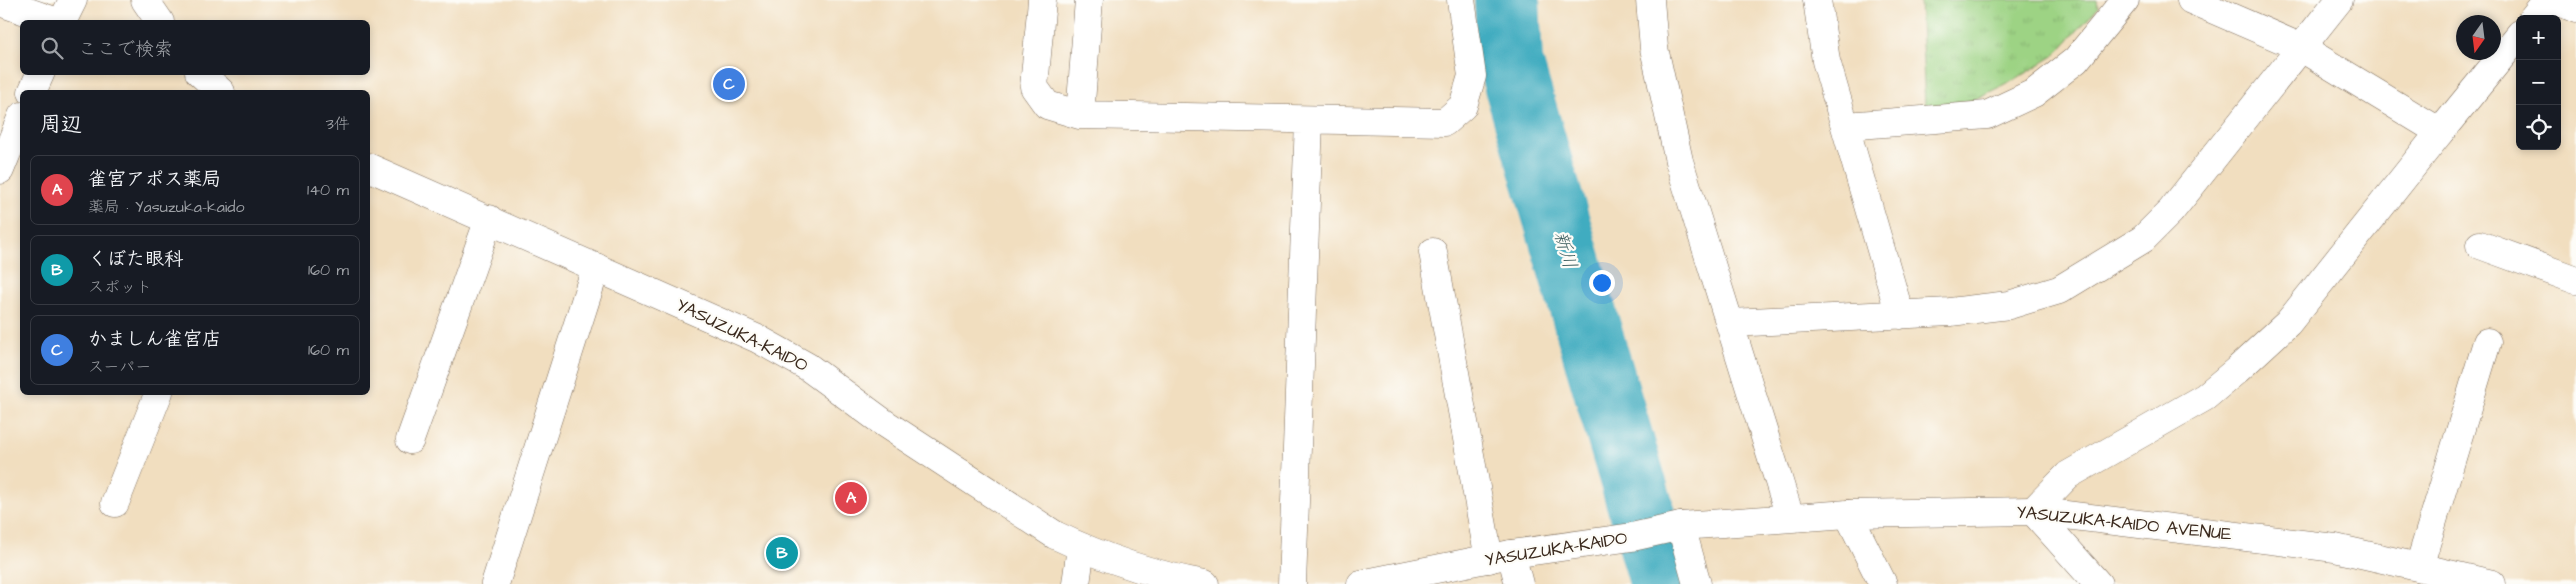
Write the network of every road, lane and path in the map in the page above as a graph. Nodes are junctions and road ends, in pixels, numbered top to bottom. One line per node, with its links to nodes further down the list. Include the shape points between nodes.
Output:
1 (73, 0): 17 (street)
2 (145, 0): 18 (street)
3 (1042, 0): 25 (street, via 1034,87 1047,105)
4 (1089, 0): 25 (street)
5 (1461, 0): 26 (street, via 1472,76 1463,106 1445,122)
6 (1650, 0): 38 (street, via 1654,48 1679,161)
7 (1817, 0): 28 (street, via 1826,61)
8 (2125, 0): 28 (street, via 2076,60 2034,93 1987,115)
9 (2191, 0): 20 (street)
10 (2339, 0): 20 (street)
11 (2547, 0): 15 (street)
12 (2555, 0): 14 (street)
13 (0, 2): 16 (street)
14 (2576, 10)
15 (2535, 15)
16 (51, 20)
17 (63, 20)
18 (159, 20)
19 (2516, 39): 29 (street)
20 (2300, 47): 29 (street); 37 (street, via 2171,211 2143,240 2059,290 2009,305)
21 (40, 75): 23 (street)
22 (202, 75): 24 (street)
23 (33, 90)
24 (219, 90)
25 (1080, 115): 26 (street)
26 (1309, 120): 54 (street)
27 (20, 121): 31 (street)
28 (1846, 126): 37 (street)
29 (2440, 132): 43 (street, via 2288,323 2205,397 2068,476)
30 (370, 168): 32 (street, YASUZUKA-KAIDO)
31 (0, 170)
32 (489, 219): 35 (street, YASUZUKA-KAIDO); 41 (street)
33 (2480, 245): 36 (street)
34 (1433, 252): 48 (street)
35 (596, 267): 47 (street, YASUZUKA-KAIDO, via 758,339 808,366 884,423 1020,513); 51 (street)
36 (2576, 280)
37 (1900, 315): 38 (street)
38 (1731, 323): 45 (street)
39 (2487, 342): 49 (street)
40 (158, 395): 42 (street)
41 (410, 440)
42 (115, 503)
43 (2033, 511): 44 (street, YASUZUKA-KAIDO AVENUE); 49 (street, YASUZUKA-KAIDO AVENUE, via 2335,548); 59 (street)
44 (1848, 514): 45 (street, YASUZUKA-KAIDO AVENUE); 58 (street)
45 (1790, 517): 46 (street, YASUZUKA-KAIDO AVENUE)
46 (1672, 529): 48 (street, YASUZUKA-KAIDO); 57 (street)
47 (1081, 547): 50 (street, YASUZUKA-KAIDO); 52 (street)
48 (1500, 556): 55 (street, YASUZUKA-KAIDO); 56 (street)
49 (2419, 567): 60 (street, YASUZUKA-KAIDO AVENUE)
50 (1168, 581): 53 (street, YASUZUKA-KAIDO)
51 (495, 584)
52 (1076, 584)
53 (1205, 584)
54 (1292, 584)
55 (1361, 584)
56 (1519, 584)
57 (1697, 584)
58 (1882, 584)
59 (2098, 584)
60 (2492, 584)

